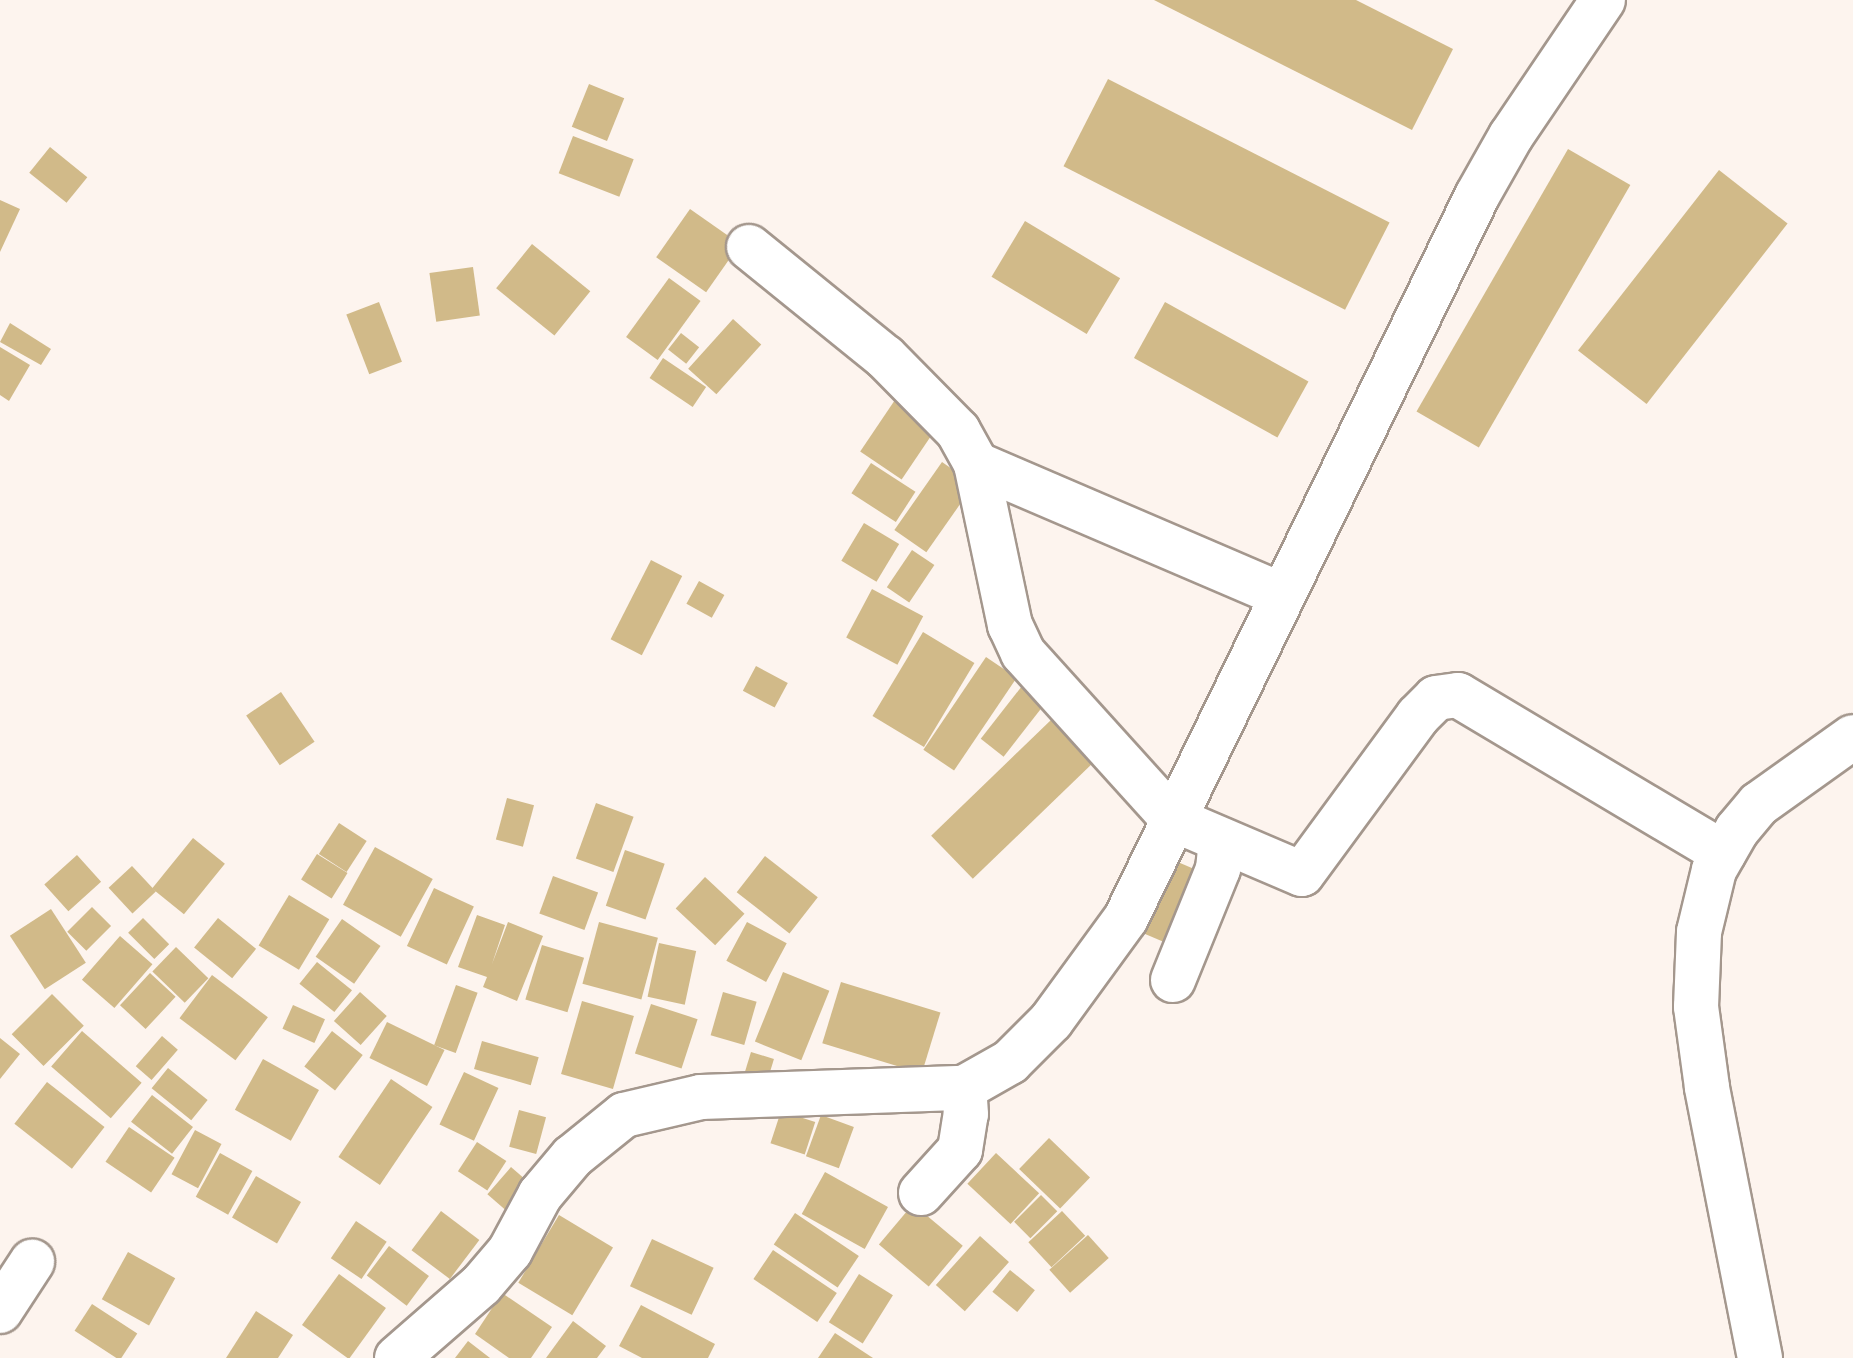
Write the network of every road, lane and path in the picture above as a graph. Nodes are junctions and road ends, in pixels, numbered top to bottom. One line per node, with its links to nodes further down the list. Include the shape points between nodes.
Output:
1 (1603, 0): 4 (street, via 1477,196)
2 (749, 247): 3 (street, via 931,400 958,431)
3 (976, 464): 4 (street); 6 (street, via 1010,625 1023,653)
4 (1282, 595): 6 (street)
5 (1853, 737): 8 (street, via 1759,804)
6 (1173, 819): 7 (street); 10 (street, via 1126,918 1051,1021 1010,1062)
7 (1221, 840): 8 (street, via 1292,874 1306,872 1418,716 1436,698 1458,695); 9 (street, via 1218,869)
8 (1723, 853): 14 (street, via 1706,894 1699,932 1696,1007)
9 (1173, 980)
10 (964, 1088): 11 (street, via 960,1150); 15 (street, via 701,1097 624,1115 572,1157 540,1195 510,1251 481,1285)
11 (921, 1193)
12 (32, 1262): 13 (street)
13 (0, 1311)
14 (1755, 1340)
15 (397, 1358)

